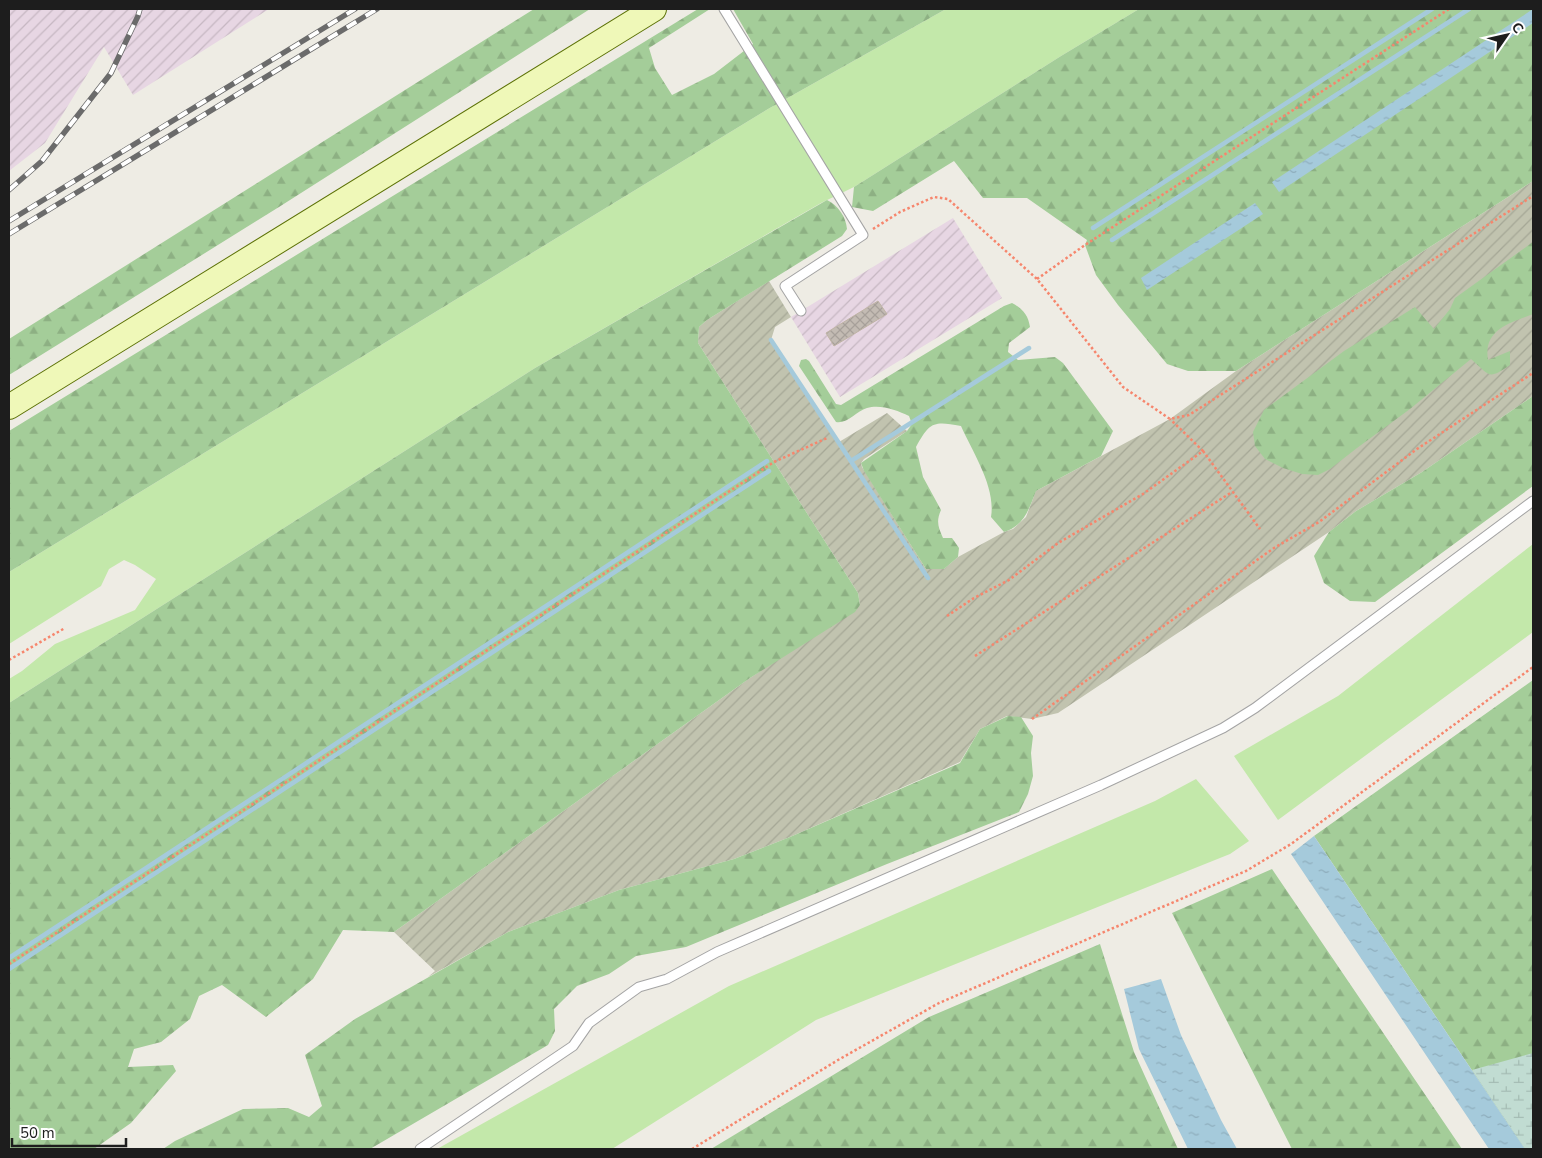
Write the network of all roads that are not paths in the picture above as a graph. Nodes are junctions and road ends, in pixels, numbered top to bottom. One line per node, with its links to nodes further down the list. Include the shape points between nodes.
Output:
1 (654, 9): 4 (main road)
2 (724, 9): 3 (lane, via 863,234 785,286)
3 (801, 311)
4 (9, 408)
5 (1533, 501): 6 (lane, via 1255,708 1223,728 1020,821 717,952 667,979 639,987 589,1023 573,1046)
6 (420, 1149)

